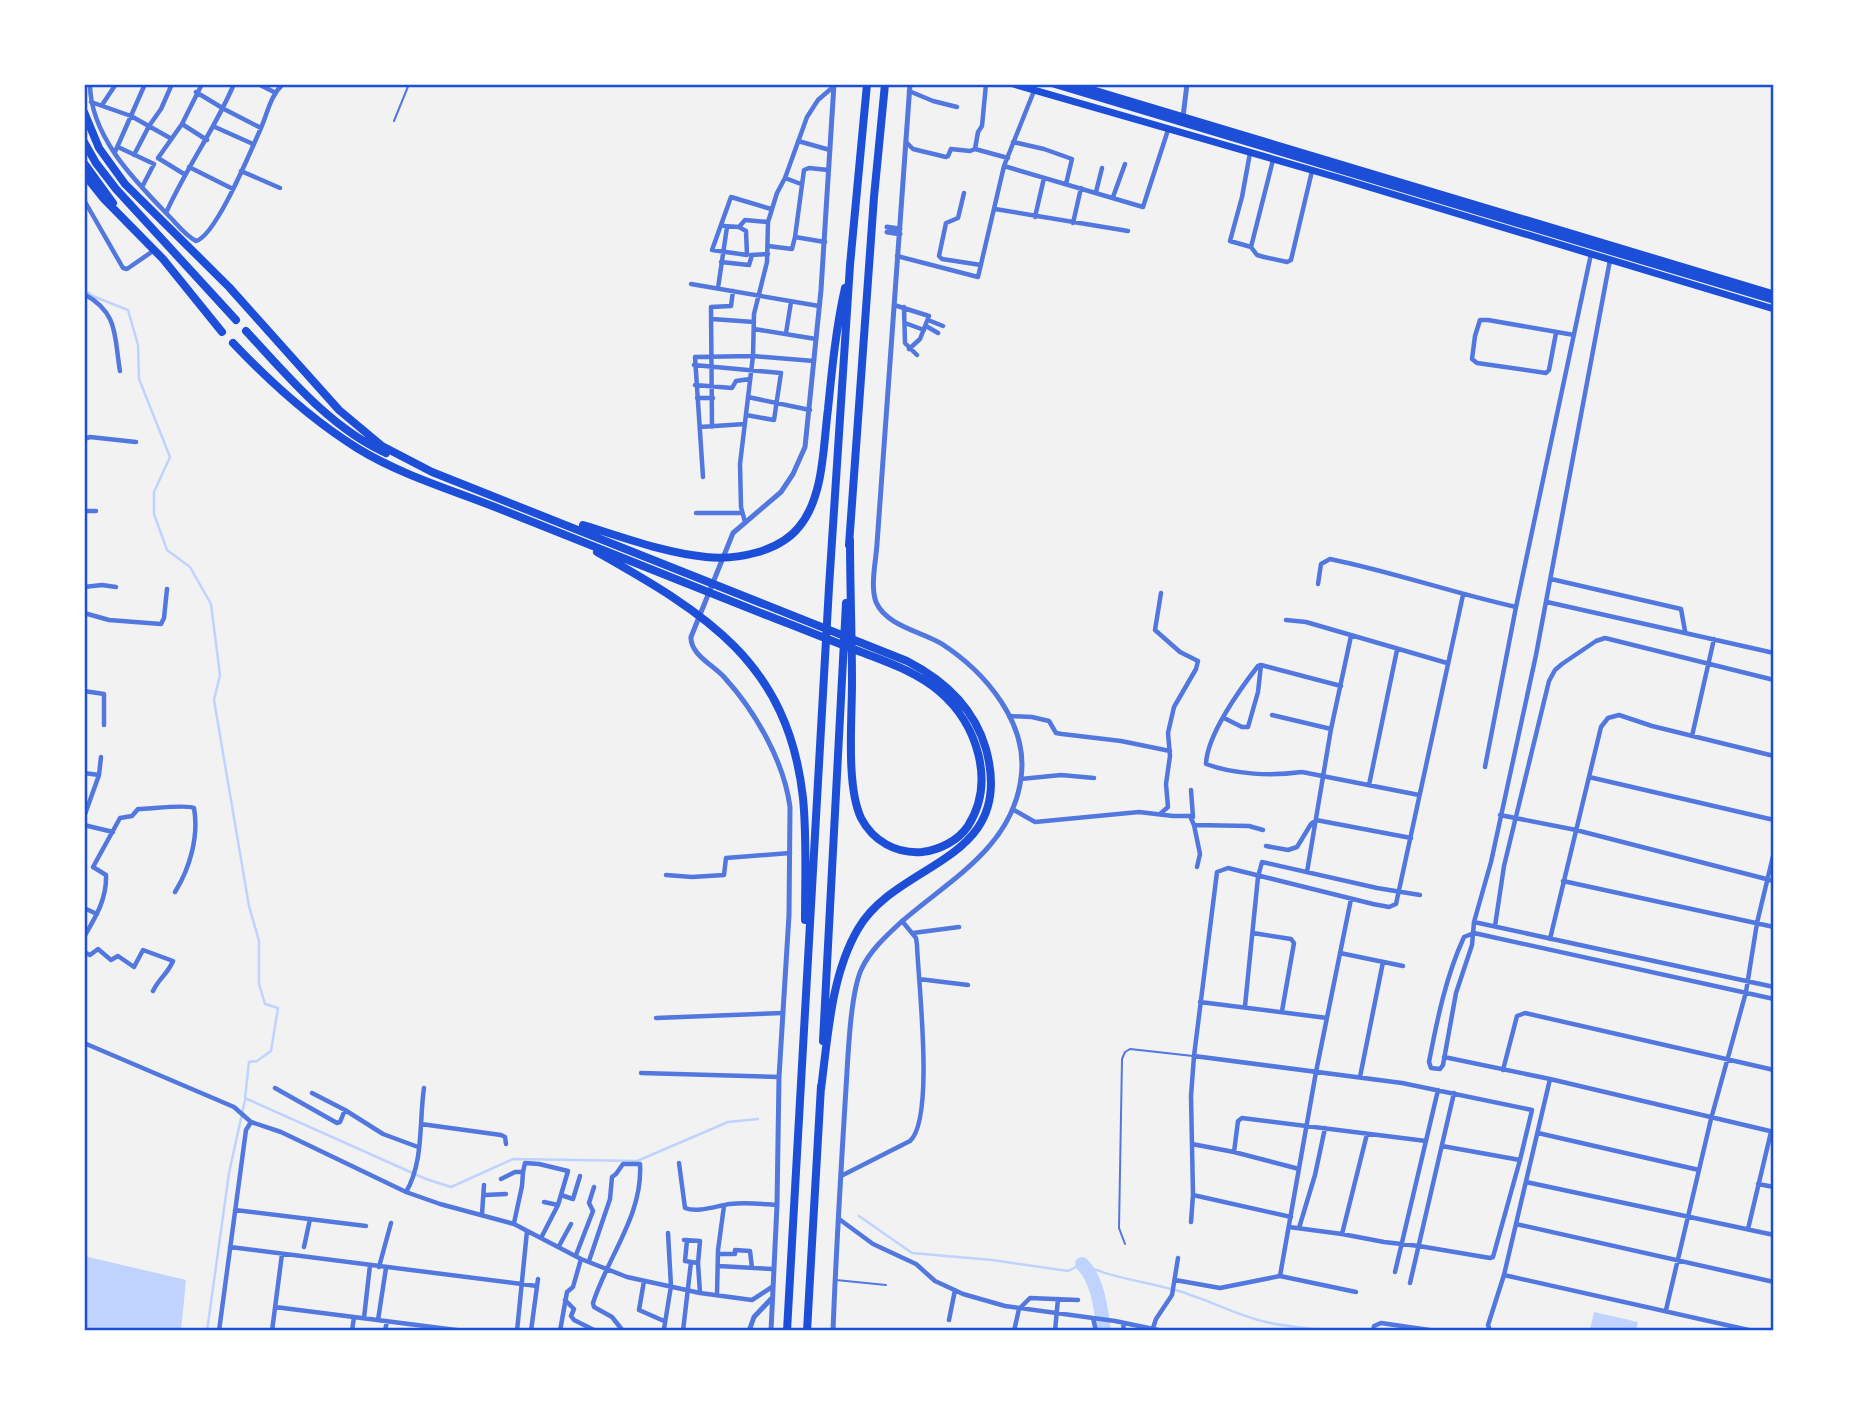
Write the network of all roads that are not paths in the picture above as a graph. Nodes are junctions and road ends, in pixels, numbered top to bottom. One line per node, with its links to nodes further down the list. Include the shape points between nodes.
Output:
1 (90, 84): 23 (street)
2 (116, 84): 24 (street)
3 (145, 84): 28 (street)
4 (171, 84): 32 (street)
5 (202, 84): 21 (street)
6 (234, 84): 26 (street)
7 (258, 84): 22 (street)
8 (283, 84): 22 (street)
9 (409, 84): 30 (lane)
10 (910, 84): 20 (street)
11 (986, 84): 45 (street)
12 (1013, 84): 19 (highway)
13 (1055, 84): 114 (highway)
14 (1074, 84): 29 (highway)
15 (1187, 84): 29 (street)
16 (834, 85): 39 (street, via 812,107); 47 (street)
17 (867, 87): 103 (highway)
18 (885, 88): 168 (highway)
19 (1034, 90): 35 (highway); 42 (street)
20 (909, 91): 25 (street); 40 (street)
21 (196, 92): 26 (street); 31 (street)
22 (274, 92): 34 (street)
23 (90, 102): 24 (street); 46 (street, via 98,124)
24 (102, 105): 28 (street)
25 (957, 107)
26 (224, 109): 33 (street); 34 (street)
27 (84, 112): 159 (highway, via 99,148 125,184 229,287 347,417)
28 (131, 116): 32 (street); 46 (street)
29 (1183, 117): 36 (highway)
30 (394, 121)
31 (181, 124): 37 (street); 38 (street)
32 (149, 126): 37 (street); 49 (street)
33 (215, 127): 38 (street); 43 (street)
34 (261, 128): 43 (street)
35 (1168, 130): 44 (highway); 74 (street, via 1144,206)
36 (1239, 133): 44 (highway); 56 (highway)
37 (170, 138): 62 (street, via 158,158)
38 (207, 140): 55 (street)
39 (798, 141): 47 (street); 63 (street)
40 (905, 141): 45 (street, via 913,149 946,157 951,149); 88 (street)
41 (84, 142): 121 (highway, via 116,189)
42 (1013, 142): 50 (street); 67 (street, via 1072,159)
43 (253, 144): 60 (street)
44 (1234, 148): 48 (highway)
45 (975, 149): 50 (street)
46 (117, 150): 49 (street); 68 (street)
47 (830, 150): 58 (street)
48 (1250, 153): 51 (highway); 93 (street, via 1230,242)
49 (134, 155): 68 (street, via 154,164)
50 (1008, 158): 54 (street)
51 (1273, 159): 59 (highway); 93 (street)
52 (84, 163): 78 (highway)
53 (1125, 164): 74 (street)
54 (1004, 166): 64 (street); 77 (street)
55 (189, 167): 62 (street); 71 (street)
56 (1352, 167): 65 (highway); 95 (highway)
57 (1102, 168): 72 (street)
58 (828, 170): 66 (street, via 806,168); 82 (street)
59 (1312, 171): 65 (highway); 93 (street, via 1291,260 1257,255)
60 (241, 172): 69 (street); 71 (street)
61 (84, 174): 78 (highway)
62 (184, 174): 79 (street)
63 (785, 178): 66 (street); 76 (street)
64 (1044, 178): 67 (street); 80 (street)
65 (1348, 181): 98 (highway)
66 (801, 184): 90 (street)
67 (1066, 184): 70 (street)
68 (142, 187): 79 (street)
69 (280, 187)
70 (1081, 188): 72 (street); 84 (street)
71 (233, 189): 79 (street, via 200,241 193,240)
72 (1096, 192): 74 (street)
73 (964, 193): 105 (street, via 958,218 946,223 939,256)
74 (1113, 197)
75 (84, 200): 94 (street, via 123,268)
76 (771, 209): 81 (street); 85 (street, via 732,197)
77 (995, 209): 80 (street); 105 (street)
78 (117, 212): 94 (highway)
79 (166, 213)
80 (1035, 217): 84 (street)
81 (768, 222): 86 (street, via 745,220); 92 (street)
82 (826, 222): 83 (street); 91 (street)
83 (835, 223)
84 (1073, 223): 89 (street)
85 (724, 226): 86 (street); 96 (street); 96 (street, via 712,250)
86 (739, 227): 99 (street, via 746,231)
87 (887, 230): 88 (street)
88 (900, 231): 100 (street)
89 (1128, 231)
90 (795, 237): 91 (street); 92 (street, via 792,249)
91 (825, 242): 117 (street)
92 (768, 246): 97 (street)
93 (1251, 247)
94 (155, 249): 128 (highway)
95 (1626, 250): 104 (highway); 106 (highway)
96 (722, 253): 99 (street); 102 (street)
97 (768, 254): 99 (street); 113 (street)
98 (1591, 254): 101 (highway); 133 (street)
99 (749, 255): 102 (street, via 749,265)
100 (897, 256): 105 (street, via 976,278); 116 (street)
101 (1610, 260): 104 (highway); 169 (street)
102 (721, 262): 109 (street)
103 (850, 264): 163 (highway, via 814,495 798,528 776,544 722,558 690,555); 260 (highway)
104 (1622, 264): 108 (highway)
105 (981, 265)
106 (1703, 273): 108 (highway); 112 (highway)
107 (691, 284): 109 (street)
108 (1699, 286): 119 (highway)
109 (718, 288): 110 (street)
110 (733, 291): 113 (street); 120 (street, via 731,306 712,305)
111 (84, 294): 144 (street, via 98,302 110,318)
112 (1774, 294)
113 (761, 295): 115 (street); 123 (street)
114 (1774, 300)
115 (791, 302): 117 (street); 130 (street)
116 (894, 305): 118 (street); 194 (street, via 876,601 893,619 941,643 970,665 996,692)
117 (819, 306): 134 (street)
118 (904, 307): 122 (street, via 926,314); 124 (street)
119 (1774, 309)
120 (712, 319): 123 (street); 138 (street)
121 (236, 320)
122 (928, 320): 125 (street); 126 (street)
123 (754, 322): 127 (street)
124 (905, 323): 126 (street); 136 (street)
125 (943, 326)
126 (925, 328): 131 (street); 136 (street)
127 (754, 329): 130 (street); 139 (street)
128 (222, 331)
129 (246, 331): 159 (highway, via 341,425 372,446)
130 (786, 333): 134 (street)
131 (938, 333)
132 (1556, 333): 132 (street, via 1480,320 1472,359 1546,373); 133 (street)
133 (1574, 335): 177 (street)
134 (816, 339): 140 (street)
135 (233, 343): 167 (highway, via 286,393 361,451)
136 (908, 349): 137 (street)
137 (917, 355)
138 (713, 356): 139 (street); 141 (street, via 695,357); 142 (street)
139 (753, 356): 140 (street); 143 (street)
140 (814, 361): 152 (street)
141 (694, 365): 142 (street); 146 (street)
142 (713, 366): 143 (street); 147 (street)
143 (751, 369): 145 (street); 151 (street, via 781,373)
144 (120, 372)
145 (750, 379): 147 (street, via 736,381 733,388); 148 (street)
146 (695, 385): 147 (street); 149 (street)
147 (712, 385): 150 (street)
148 (748, 397): 151 (street); 153 (street)
149 (696, 398): 150 (street); 155 (street)
150 (713, 398): 156 (street)
151 (777, 404): 152 (street); 153 (street, via 773,420)
152 (810, 410): 166 (street, via 806,441 793,474 773,500)
153 (746, 415): 154 (street)
154 (745, 424): 156 (street); 165 (street)
155 (700, 427): 156 (street); 160 (street)
156 (712, 427)
157 (84, 439): 158 (street)
158 (136, 442)
159 (399, 456): 163 (highway)
160 (703, 477)
161 (84, 510): 162 (street)
162 (96, 511)
163 (533, 511): 180 (highway, via 732,590)
164 (696, 513): 165 (street)
165 (741, 513): 166 (street)
166 (745, 522): 228 (street, via 730,538 691,636 694,649 747,707 774,757 788,794)
167 (572, 538): 180 (highway, via 730,601); 260 (highway, via 681,601 720,632 769,692 788,733 804,816)
168 (850, 540): 184 (highway, via 857,808 871,832 888,846 905,851 946,845 964,832 978,805 981,773 974,741 951,702 931,684); 285 (highway)
169 (1551, 579): 176 (street); 181 (street, via 1681,608)
170 (1318, 584): 175 (street, via 1321,564 1330,559)
171 (84, 587): 172 (street)
172 (116, 587)
173 (167, 590): 178 (street, via 161,624)
174 (1161, 593): 199 (street, via 1155,630 1198,661 1174,707 1168,733)
175 (1463, 595): 177 (street); 187 (street)
176 (1547, 602): 181 (street); 214 (street)
177 (1516, 607): 202 (street)
178 (84, 613)
179 (1286, 620): 182 (street)
180 (794, 621): 184 (highway)
181 (1685, 632): 183 (street)
182 (1351, 636): 185 (street); 191 (street)
183 (1714, 639): 186 (street); 188 (street)
184 (867, 650): 285 (highway, via 923,669 959,699 983,741 990,788 981,822 965,843 889,895 859,927 839,978)
185 (1397, 650): 187 (street); 209 (street)
186 (1774, 653)
187 (1447, 663): 211 (street)
188 (1709, 663): 190 (street); 198 (street); 217 (street, via 1605,638 1555,670)
189 (1261, 666): 191 (street); 195 (street); 195 (street, via 1248,727)
190 (1774, 680)
191 (1342, 686): 197 (street)
192 (84, 691): 196 (street, via 104,694)
193 (1272, 715): 197 (street)
194 (1009, 716): 199 (street, via 1049,721 1056,733); 208 (street, via 1020,751)
195 (1224, 718): 205 (street, via 1207,753 1209,765)
196 (104, 725)
197 (1331, 729): 205 (street)
198 (1692, 736): 200 (street); 206 (street, via 1613,715 1601,727)
199 (1170, 751): 213 (street, via 1168,807)
200 (1774, 756)
201 (100, 757): 204 (street)
202 (1485, 767)
203 (84, 773): 204 (street)
204 (99, 775): 215 (street)
205 (1322, 777): 209 (street); 218 (street)
206 (1589, 777): 219 (street); 223 (street)
207 (1094, 778): 208 (street)
208 (1021, 779): 212 (street)
209 (1369, 785): 211 (street)
210 (1191, 790): 216 (street)
211 (1419, 795): 225 (street)
212 (1014, 810): 213 (street, via 1035,821 1109,813); 242 (street, via 986,851)
213 (1160, 814): 216 (street)
214 (1500, 815): 217 (street); 243 (street)
215 (84, 817)
216 (1193, 817): 221 (street)
217 (1515, 818): 223 (street); 246 (street)
218 (1316, 820): 225 (street); 226 (street, via 1293,849); 230 (street)
219 (1774, 820)
220 (84, 825): 224 (street)
221 (1194, 825): 222 (street); 229 (street, via 1200,854)
222 (1264, 830)
223 (1576, 830): 233 (street); 234 (street)
224 (113, 832): 236 (street, via 120,818 132,816 138,809 193,807 193,848); 241 (street, via 93,867 106,876)
225 (1411, 838): 237 (street)
226 (1266, 846)
227 (1774, 852): 233 (street)
228 (790, 853): 231 (street, via 726,858 724,875); 269 (street)
229 (1197, 867)
230 (1307, 872): 232 (street, via 1264,862); 237 (street)
231 (666, 875)
232 (1258, 877): 239 (street); 250 (street); 266 (street, via 1227,868 1217,872)
233 (1768, 880): 235 (street); 244 (street)
234 (1563, 881): 244 (street); 253 (street)
235 (1774, 881)
236 (175, 891)
237 (1400, 893): 238 (street); 239 (street, via 1393,907)
238 (1420, 895)
239 (1352, 899): 255 (street)
240 (84, 908): 241 (street)
241 (97, 914): 245 (street)
242 (902, 921): 249 (street); 310 (street, via 867,958 858,979)
243 (1474, 922): 246 (street); 251 (street)
244 (1757, 923): 248 (street); 259 (street)
245 (87, 926): 252 (street)
246 (1495, 926): 253 (street)
247 (959, 927): 249 (street)
248 (1774, 927)
249 (913, 933): 258 (street)
250 (1253, 933): 267 (street); 268 (street, via 1293,941)
251 (1474, 933): 264 (street); 274 (street); 274 (street, via 1464,937 1455,961 1439,1014 1430,1068 1440,1069)
252 (84, 937)
253 (1550, 939): 259 (street)
254 (84, 952): 263 (street, via 90,955 98,949 111,960 118,956 134,967 143,950 173,961)
255 (1340, 953): 256 (street); 271 (street)
256 (1383, 962): 257 (street); 281 (street)
257 (1403, 966)
258 (919, 979): 261 (street); 310 (street, via 924,1073 917,1130 910,1141)
259 (1748, 981): 262 (street); 264 (street)
260 (806, 983): 417 (highway)
261 (968, 985)
262 (1774, 987)
263 (153, 991)
264 (1746, 992): 265 (street); 275 (street)
265 (1774, 999)
266 (1200, 1002): 267 (street); 273 (street)
267 (1245, 1006): 268 (street)
268 (1282, 1011): 271 (street)
269 (783, 1013): 270 (street); 280 (street)
270 (656, 1018)
271 (1327, 1018): 278 (street)
272 (84, 1043): 291 (street, via 234,1107)
273 (1194, 1056): 278 (street); 300 (street); 346 (lane, via 1130,1049 1122,1059 1119,1228)
274 (1444, 1057): 276 (street)
275 (1726, 1059): 276 (street, via 1525,1013 1517,1016); 277 (street); 290 (street)
276 (1503, 1070): 282 (street)
277 (1774, 1070)
278 (1315, 1072): 281 (street); 293 (street)
279 (641, 1073): 280 (street)
280 (779, 1077): 324 (street)
281 (1360, 1077): 286 (street)
282 (1550, 1079): 290 (street); 296 (street)
283 (275, 1088): 289 (street, via 337,1123)
284 (424, 1088): 292 (street)
285 (821, 1088): 418 (highway)
286 (1438, 1090): 288 (street); 298 (street)
287 (312, 1093): 289 (street)
288 (1454, 1093): 301 (street); 304 (street, via 1532,1109)
289 (345, 1110): 302 (street, via 383,1134)
290 (1711, 1119): 295 (street); 307 (street)
291 (251, 1122): 317 (street); 326 (street, via 246,1127)
292 (421, 1124): 299 (street, via 501,1135); 302 (street)
293 (1307, 1125): 294 (street); 303 (street, via 1239,1119); 306 (street)
294 (1325, 1128): 297 (street); 339 (street)
295 (1772, 1132): 313 (street)
296 (1538, 1133): 307 (street); 312 (street)
297 (1367, 1134): 298 (street); 343 (street)
298 (1426, 1141): 347 (street)
299 (506, 1144)
300 (1192, 1144): 303 (street); 321 (street)
301 (1442, 1146): 304 (street); 348 (street)
302 (418, 1147): 317 (street, via 411,1184)
303 (1234, 1152): 306 (street)
304 (1520, 1160): 348 (street, via 1493,1257)
305 (679, 1163): 325 (street, via 685,1208)
306 (1299, 1169): 328 (street)
307 (1699, 1170): 329 (street)
308 (523, 1172): 311 (street); 320 (street, via 525,1163 568,1171); 334 (street)
309 (580, 1176): 320 (street, via 573,1199)
310 (840, 1178): 330 (street)
311 (500, 1179)
312 (1526, 1182): 329 (street); 336 (street)
313 (1758, 1184): 316 (street); 340 (street)
314 (484, 1185): 319 (street)
315 (594, 1187): 354 (street, via 589,1202 593,1210)
316 (1774, 1187)
317 (405, 1192): 327 (street)
318 (506, 1194): 319 (street)
319 (485, 1195): 327 (street)
320 (561, 1195): 323 (street)
321 (1193, 1195): 328 (street); 332 (street)
322 (544, 1202): 323 (street)
323 (558, 1205): 345 (street)
324 (777, 1205): 325 (street); 366 (street)
325 (724, 1206): 352 (street)
326 (236, 1210): 331 (street); 350 (street)
327 (482, 1214): 334 (street)
328 (1291, 1217): 338 (street)
329 (1689, 1217): 340 (street); 358 (street)
330 (839, 1218): 371 (street); 382 (street, via 873,1244 916,1264 935,1281)
331 (310, 1219): 337 (street); 351 (street)
332 (1191, 1222)
333 (391, 1223): 362 (street)
334 (514, 1224): 341 (street)
335 (571, 1224): 349 (street)
336 (1516, 1224): 358 (street); 369 (street)
337 (366, 1226)
338 (1289, 1227): 339 (street); 368 (street)
339 (1299, 1228): 343 (street)
340 (1748, 1229): 344 (street)
341 (527, 1231): 345 (street); 376 (street)
342 (668, 1233): 379 (street)
343 (1342, 1234): 347 (street)
344 (1774, 1235)
345 (542, 1236): 349 (street)
346 (1125, 1244)
347 (1400, 1245): 348 (street); 367 (street)
348 (1419, 1245): 375 (street)
349 (559, 1246): 354 (street)
350 (230, 1247): 353 (street); 404 (street)
351 (304, 1247)
352 (718, 1252): 361 (street); 364 (street, via 751,1251)
353 (282, 1254): 360 (street); 390 (street)
354 (578, 1257): 356 (street); 388 (street, via 573,1287)
355 (1178, 1258): 373 (street)
356 (589, 1261): 365 (street); 365 (street, via 610,1199 612,1175 623,1164 640,1164 632,1216)
357 (691, 1262): 359 (street); 359 (street, via 684,1260 685,1240 700,1241); 381 (street)
358 (1678, 1262): 374 (street); 392 (street)
359 (698, 1263): 384 (street)
360 (370, 1265): 362 (street); 395 (street)
361 (718, 1266): 364 (street); 385 (street)
362 (379, 1267): 363 (street)
363 (386, 1268): 376 (street); 397 (street)
364 (752, 1268): 366 (street)
365 (608, 1269): 372 (street); 413 (street, via 593,1304)
366 (773, 1269): 380 (street)
367 (1395, 1272)
368 (1280, 1276): 373 (street, via 1220,1288); 383 (street)
369 (1504, 1276): 392 (street); 427 (street)
370 (538, 1279): 378 (street)
371 (835, 1280): 377 (lane); 419 (street)
372 (644, 1281): 379 (street); 400 (street, via 639,1310)
373 (1175, 1281): 402 (street)
374 (1774, 1282)
375 (1410, 1283)
376 (523, 1284): 378 (street); 409 (street)
377 (886, 1284)
378 (537, 1286): 410 (street)
379 (671, 1286): 381 (street); 400 (street)
380 (772, 1287): 385 (street, via 752,1300); 386 (street)
381 (690, 1289): 384 (street); 414 (street)
382 (955, 1290): 391 (street); 398 (street)
383 (1356, 1292)
384 (700, 1293): 385 (street)
385 (717, 1295)
386 (771, 1298): 415 (street, via 754,1317); 416 (street)
387 (1058, 1299): 389 (street); 391 (street, via 1030,1297); 393 (street)
388 (565, 1300): 411 (street); 412 (street, via 574,1309 574,1320)
389 (1078, 1300)
390 (275, 1307): 394 (street); 405 (street)
391 (1019, 1309): 393 (street); 420 (street)
392 (1666, 1310): 428 (street)
393 (1057, 1314): 396 (street); 421 (street)
394 (354, 1317): 395 (street); 406 (street)
395 (364, 1318): 397 (street)
396 (1095, 1318): 401 (street); 422 (street)
397 (378, 1320): 399 (street)
398 (949, 1320)
399 (387, 1321): 407 (street); 408 (street)
400 (664, 1321): 403 (street)
401 (1124, 1323): 402 (street); 423 (street)
402 (1153, 1328): 424 (street)
403 (664, 1329)
404 (219, 1331)
405 (272, 1331)
406 (352, 1331)
407 (385, 1331)
408 (464, 1331)
409 (517, 1331)
410 (531, 1331)
411 (560, 1331)
412 (596, 1331)
413 (623, 1331)
414 (684, 1331)
415 (749, 1331)
416 (771, 1331)
417 (787, 1331)
418 (807, 1331)
419 (832, 1331)
420 (1014, 1331)
421 (1055, 1331)
422 (1096, 1331)
423 (1124, 1331)
424 (1163, 1331)
425 (1373, 1331): 426 (street, via 1381,1323)
426 (1436, 1331)
427 (1490, 1331)
428 (1753, 1331)

